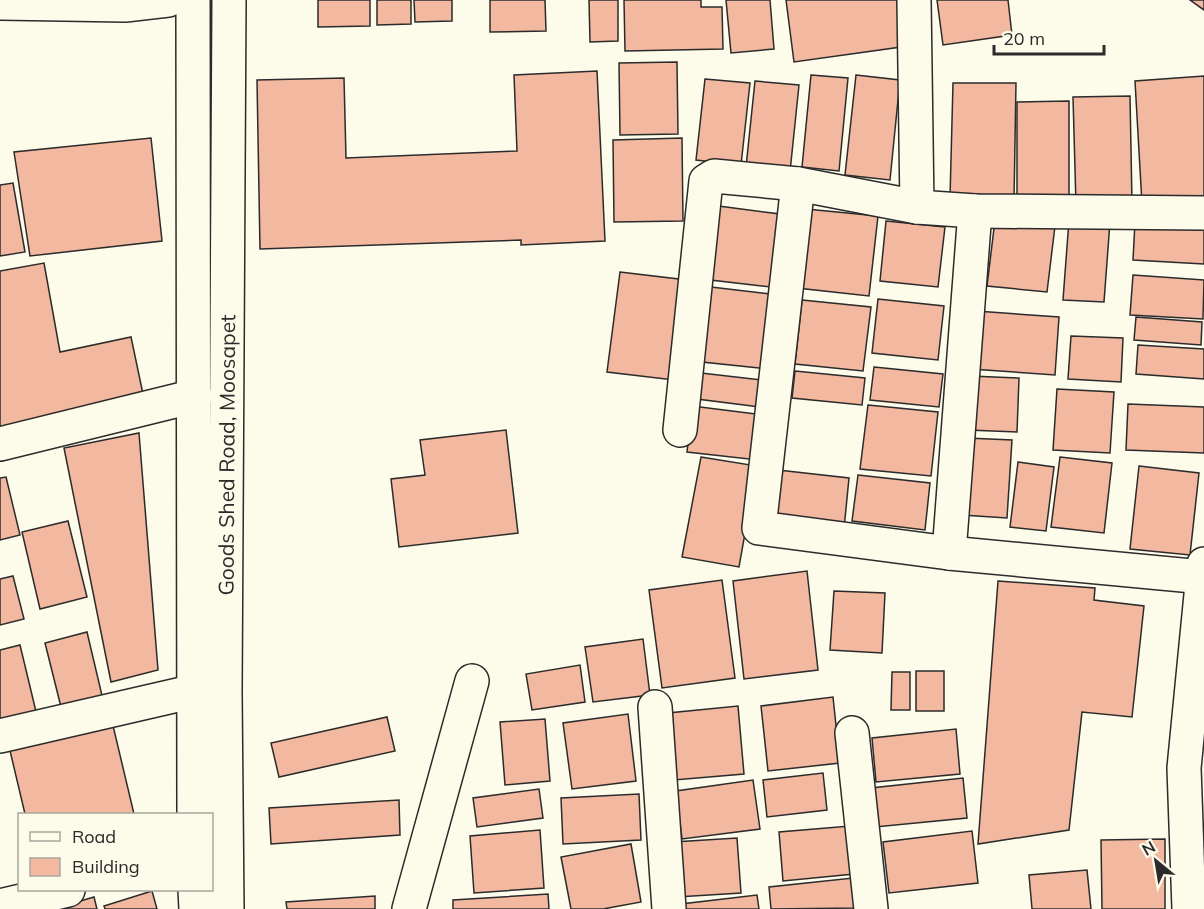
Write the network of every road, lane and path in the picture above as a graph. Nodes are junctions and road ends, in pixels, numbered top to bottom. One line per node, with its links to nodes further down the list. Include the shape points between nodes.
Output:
1 (168, 0): 5 (street, via 125,5)
2 (193, 0): 10 (street, Goods Shed Road, Moosapet)
3 (229, 0): 26 (street, Goods Shed Road, Moosapet)
4 (914, 0): 7 (street)
5 (0, 3)
6 (798, 184): 7 (street); 11 (street, via 722,176 706,181); 13 (street, via 759,528)
7 (917, 207): 8 (street)
8 (975, 211): 9 (street); 13 (street)
9 (1204, 213)
10 (195, 396): 12 (street); 16 (street, Goods Shed Road, Moosapet)
11 (680, 430)
12 (0, 444)
13 (949, 553): 14 (street)
14 (1204, 573): 20 (street)
15 (472, 681): 27 (street)
16 (195, 690): 19 (street); 21 (street, Goods Shed Road, Moosapet)
17 (655, 707): 28 (street)
18 (852, 733): 29 (street)
19 (0, 736)
20 (1194, 768): 30 (street)
21 (194, 813)
22 (64, 891): 24 (street)
23 (195, 891): 25 (street)
24 (0, 906)
25 (196, 909)
26 (227, 909)
27 (409, 909)
28 (669, 909)
29 (871, 909)
30 (1189, 909)

